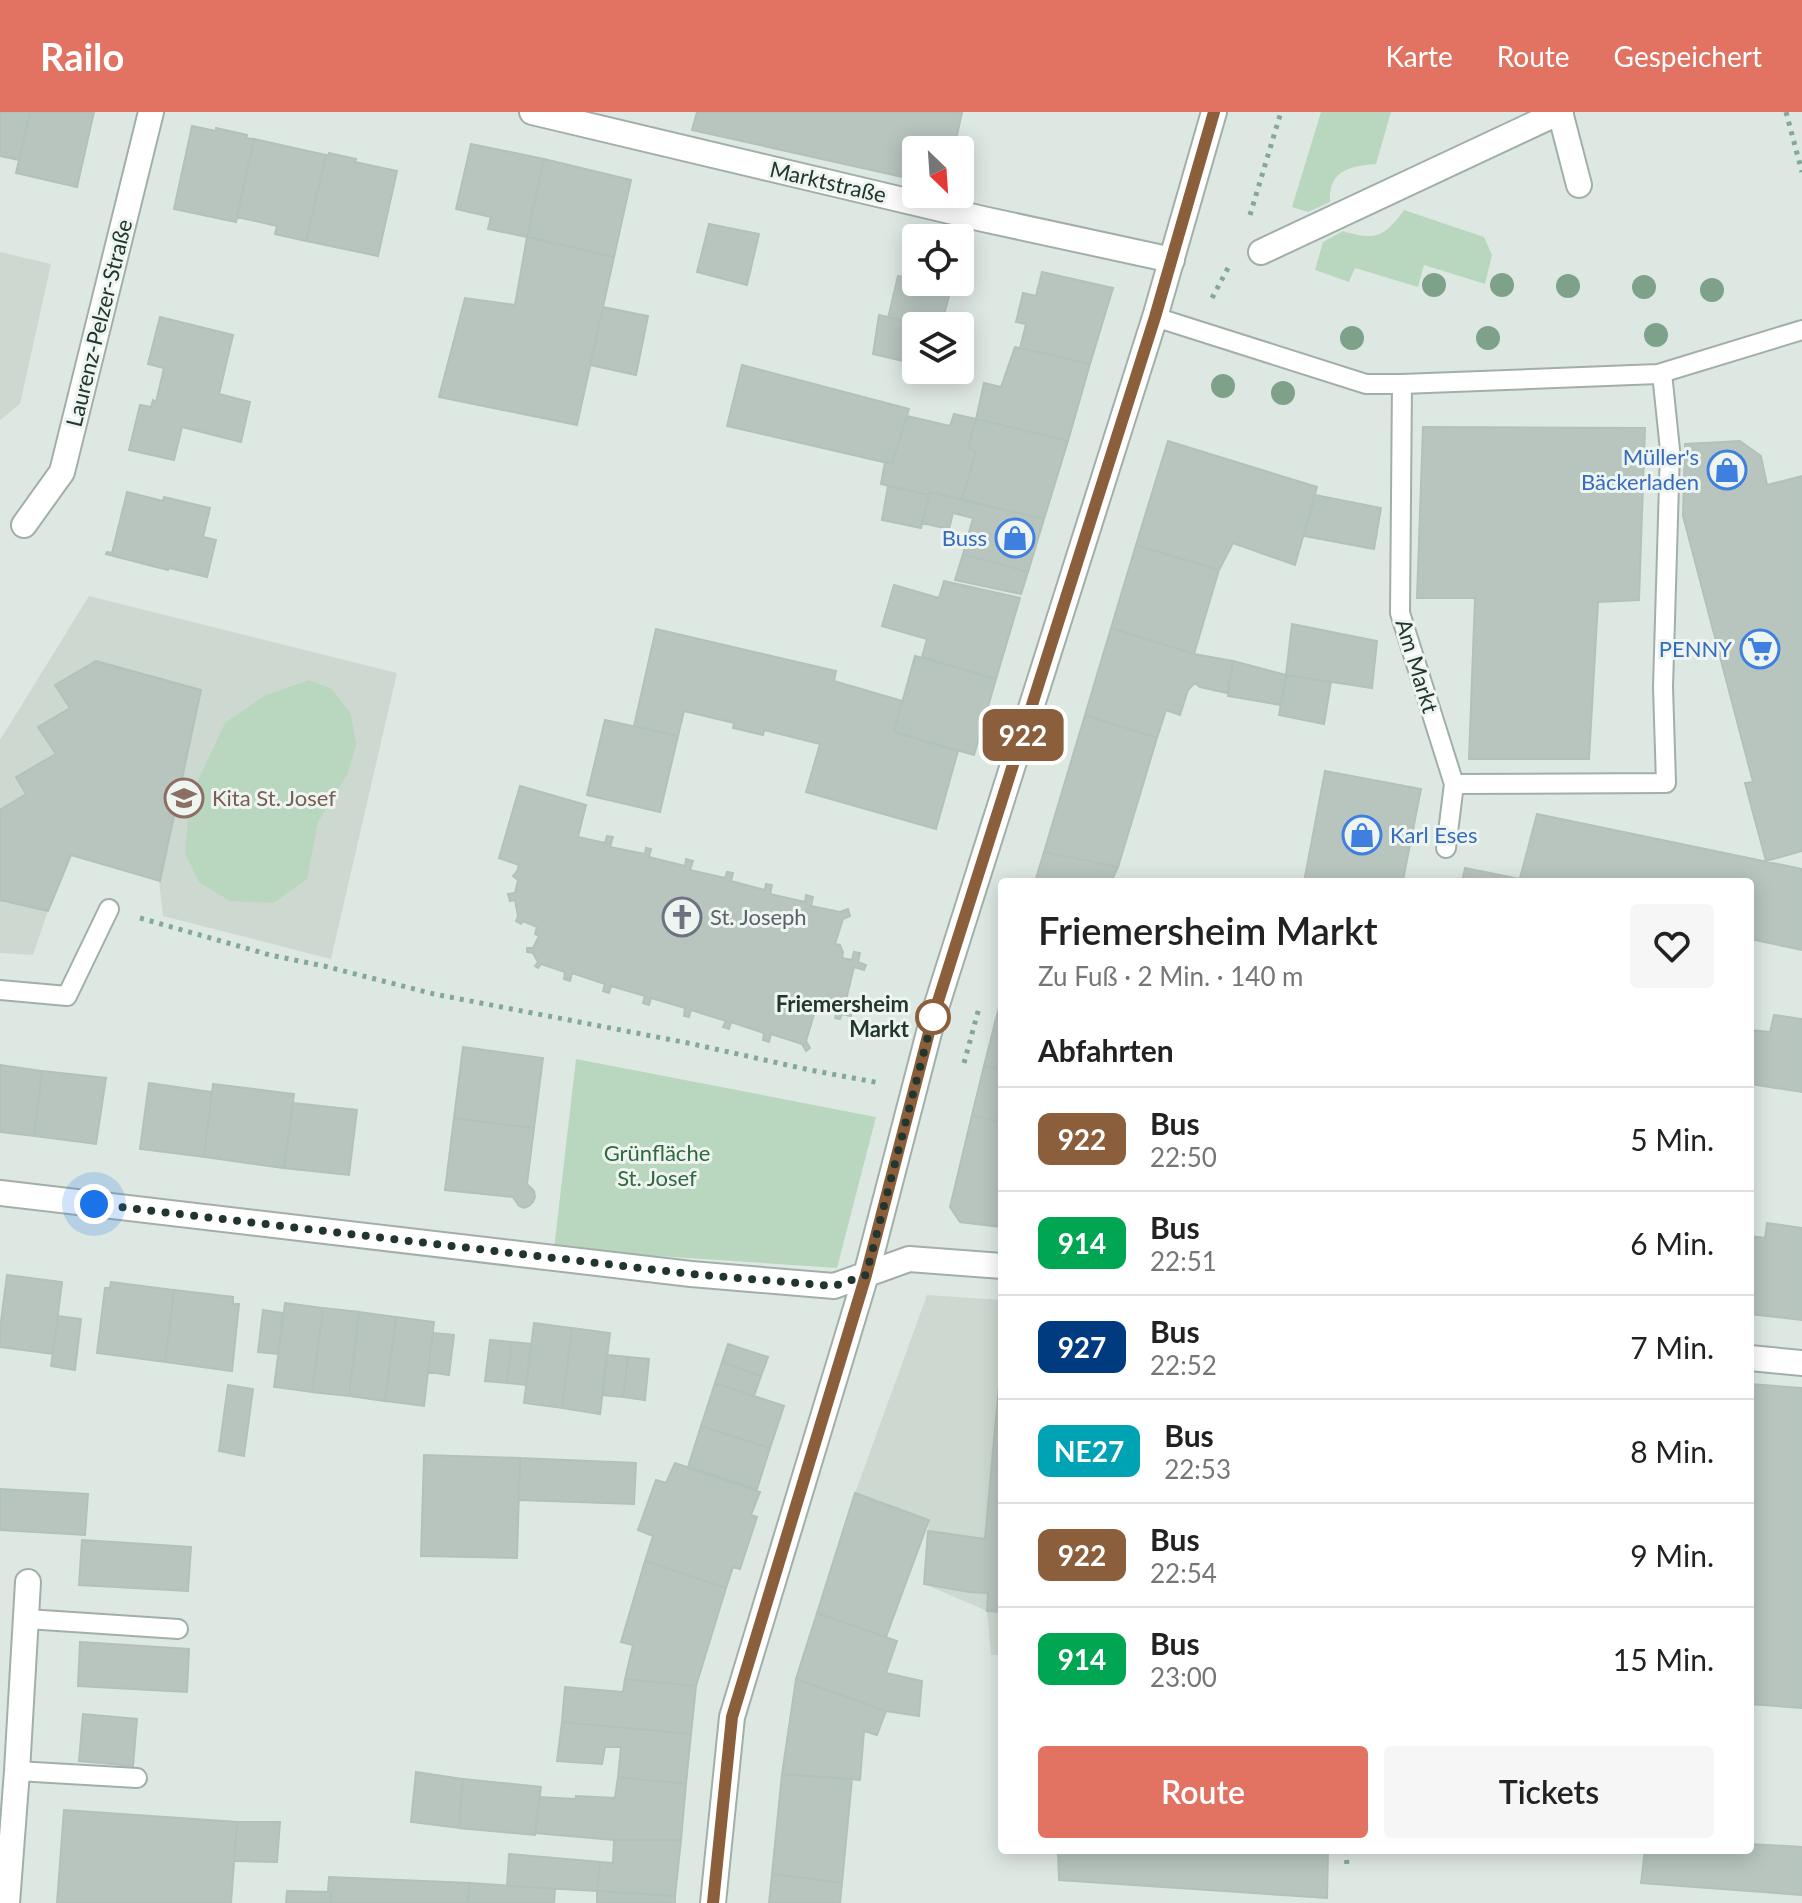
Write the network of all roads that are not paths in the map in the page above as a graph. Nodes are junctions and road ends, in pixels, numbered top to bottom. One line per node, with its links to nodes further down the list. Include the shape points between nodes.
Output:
1 (151, 112): 12 (street, Laurenz-Pelzer-Straße, via 62,472)
2 (532, 112): 7 (street, Marktstraße)
3 (1214, 112): 7 (street)
4 (1560, 113): 5 (street); 6 (street)
5 (1579, 185)
6 (1261, 252)
7 (1172, 260): 8 (street)
8 (1155, 317): 11 (lane, via 1366,384); 19 (street, via 933,1017)
9 (1802, 330): 10 (lane)
10 (1662, 373): 11 (lane); 13 (lane, via 1670,450 1663,687 1666,783)
11 (1402, 384): 13 (lane, Am Markt, via 1400,613)
12 (24, 525)
13 (1454, 784): 14 (lane, Am Markt)
14 (1446, 848)
15 (109, 909): 16 (lane, via 67,996)
16 (0, 990)
17 (0, 1193): 19 (street, via 691,1274 834,1286)
18 (998, 1266): 19 (street, via 909,1259)
19 (866, 1275): 28 (street, via 732,1717)
20 (1754, 1358): 21 (street)
21 (1802, 1363)
22 (28, 1582): 23 (street)
23 (27, 1619): 24 (lane); 25 (street)
24 (178, 1629)
25 (17, 1771): 26 (lane); 27 (street)
26 (137, 1778)
27 (7, 1903)
28 (713, 1903)

